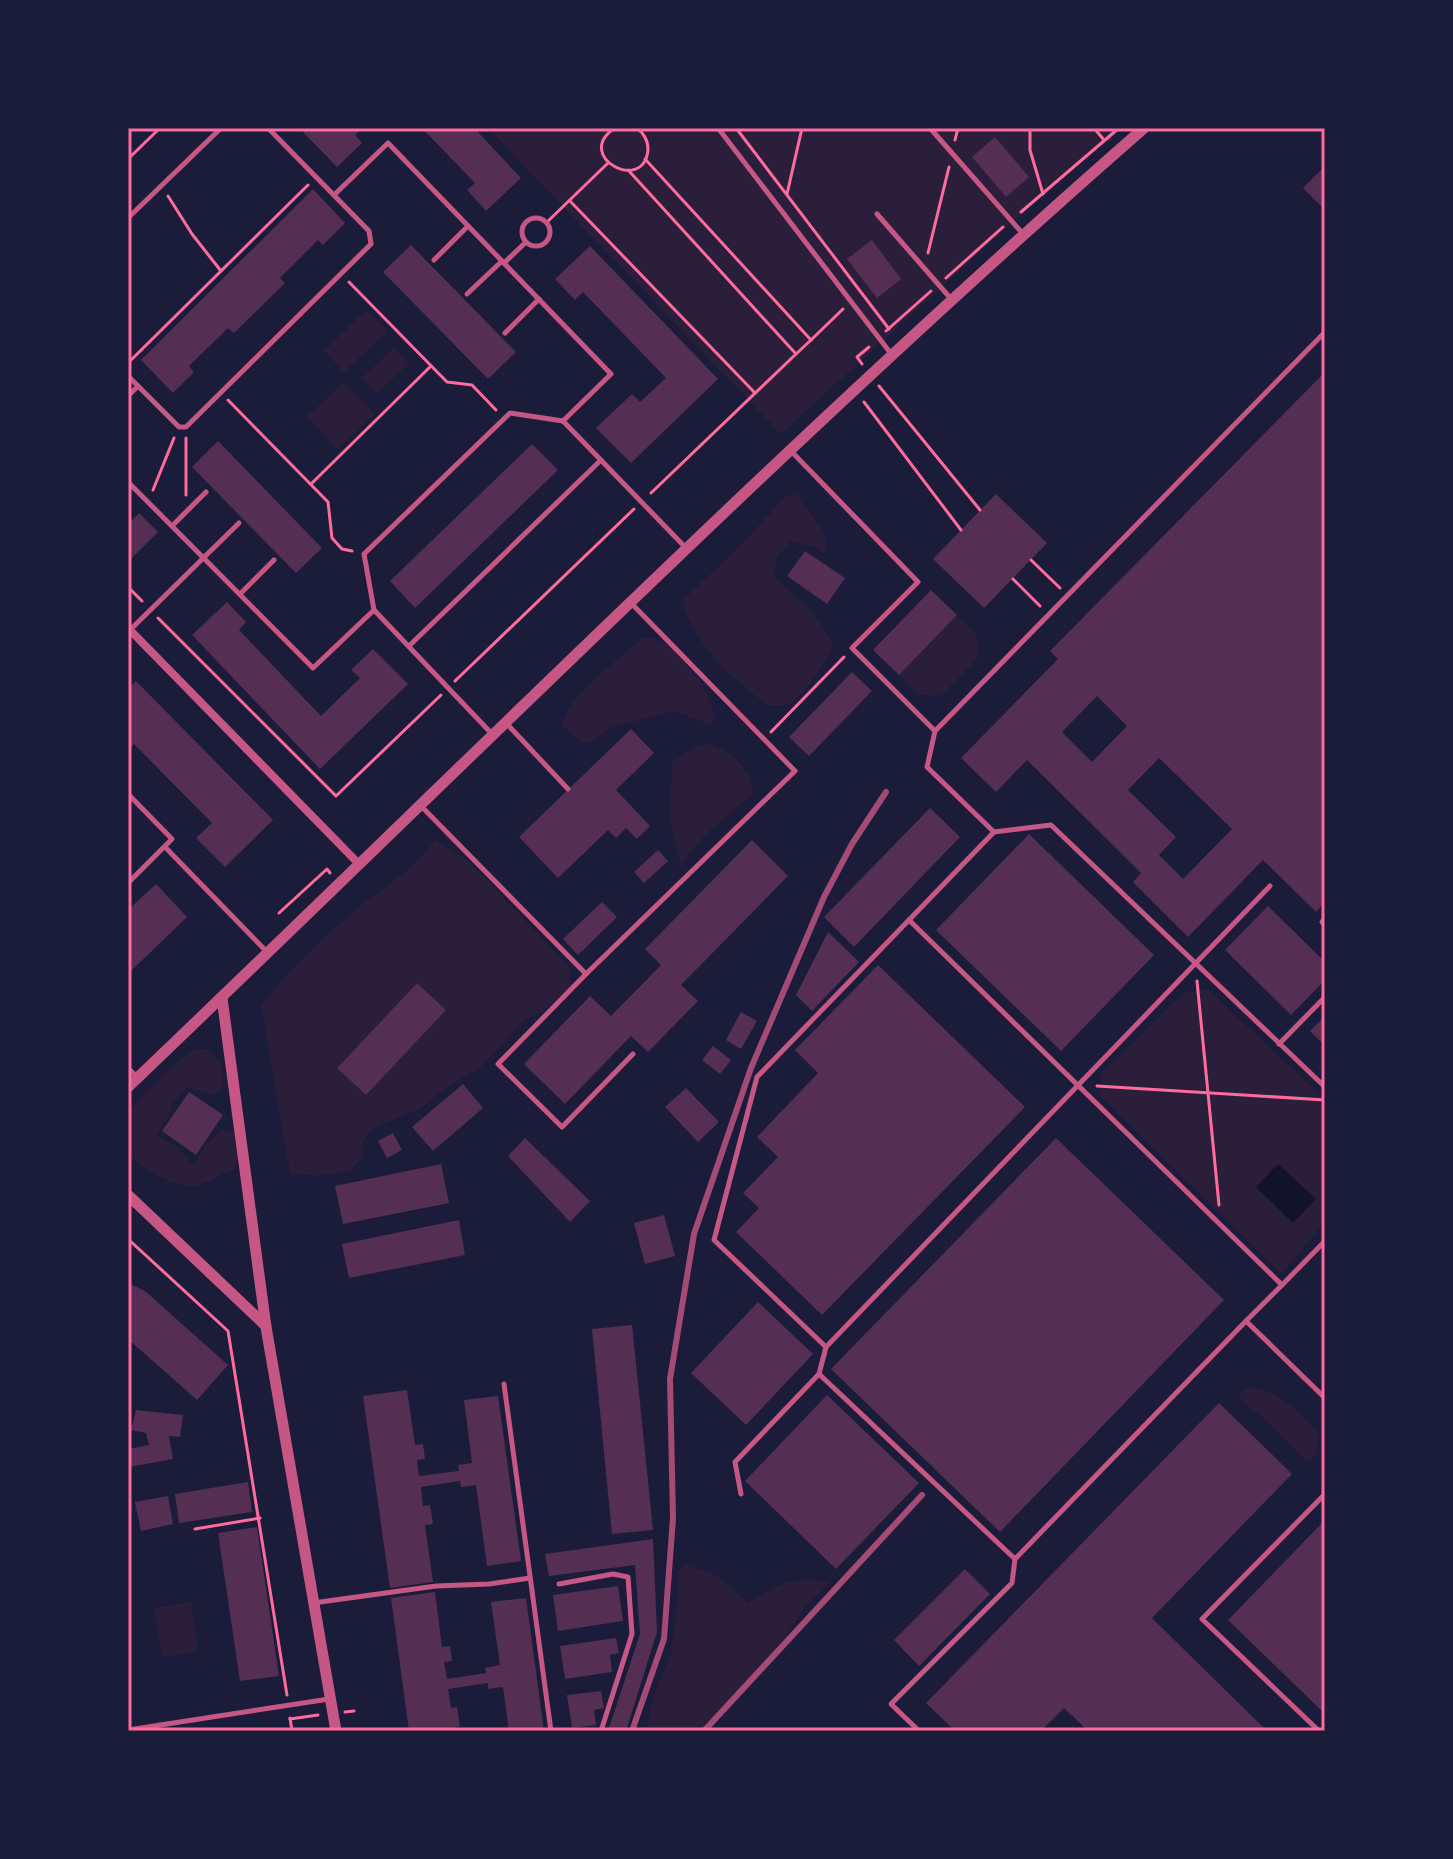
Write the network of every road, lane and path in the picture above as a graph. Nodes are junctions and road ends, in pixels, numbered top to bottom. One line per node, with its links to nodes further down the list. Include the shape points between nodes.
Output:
1 (160, 128): 18 (path)
2 (221, 128): 23 (lane)
3 (268, 128): 22 (lane)
4 (615, 128): 15 (path)
5 (718, 128): 44 (lane)
6 (736, 128): 24 (path)
7 (802, 128): 24 (path)
8 (930, 128): 17 (lane)
9 (958, 128): 17 (path)
10 (1030, 128): 25 (path, via 1030,150)
11 (1094, 128): 16 (path)
12 (1119, 128): 16 (path)
13 (1144, 128): 33 (street)
14 (640, 129): 19 (path, via 647,141)
15 (607, 130): 20 (path, via 603,153)
16 (1104, 140): 25 (path)
17 (952, 155): 30 (lane); 37 (path)
18 (128, 159)
19 (645, 159): 21 (path); 49 (path)
20 (608, 163): 21 (path); 27 (path)
21 (629, 171): 49 (path, via 796,354)
22 (316, 177): 26 (lane); 38 (path)
23 (161, 186): 29 (lane); 38 (path)
24 (787, 194): 45 (path)
25 (1043, 194): 30 (path)
26 (334, 195): 32 (lane, via 388,143); 39 (lane, via 369,231 371,244)
27 (570, 201): 31 (path); 58 (path)
28 (877, 214): 37 (lane)
29 (128, 218)
30 (1010, 221): 33 (lane); 40 (path)
31 (546, 223): 34 (lane, via 549,234 543,244); 34 (lane, via 535,218 524,225)
32 (468, 226): 35 (lane); 36 (lane)
33 (1023, 234): 43 (street)
34 (526, 242): 36 (lane)
35 (434, 260)
36 (503, 262): 41 (lane); 42 (lane)
37 (924, 269): 40 (lane)
38 (221, 271): 51 (path)
39 (341, 274): 52 (path); 57 (lane)
40 (938, 285): 43 (lane); 45 (path)
41 (467, 294)
42 (539, 299): 47 (lane); 61 (lane, via 611,374)
43 (952, 300): 50 (street)
44 (852, 301): 48 (lane); 49 (path)
45 (889, 329): 48 (path)
46 (1325, 332): 81 (lane)
47 (505, 333)
48 (879, 338): 50 (lane); 53 (path, via 857,357)
49 (811, 340)
50 (892, 355): 53 (street)
51 (128, 363)
52 (431, 366): 60 (path, via 447,382 472,385); 66 (path)
53 (870, 374): 56 (street); 69 (path)
54 (128, 376): 55 (lane)
55 (138, 386): 59 (lane); 62 (lane)
56 (854, 389): 63 (street); 73 (path)
57 (221, 392): 62 (lane); 66 (path)
58 (755, 393)
59 (128, 396)
60 (504, 418): 61 (lane, via 510,413); 75 (lane)
61 (563, 421): 64 (lane)
62 (182, 427): 68 (path); 70 (path)
63 (789, 449): 74 (street); 87 (lane, via 918,582)
64 (601, 460): 74 (lane); 86 (lane)
65 (128, 482): 68 (lane)
66 (311, 484): 75 (path, via 328,502 332,538 342,549)
67 (206, 492): 70 (lane)
68 (148, 502): 72 (lane)
69 (980, 510)
70 (186, 511): 72 (lane)
71 (239, 523): 76 (lane)
72 (172, 526): 76 (lane)
73 (961, 530)
74 (686, 548): 82 (street)
75 (364, 554): 83 (lane)
76 (204, 558): 80 (lane); 85 (lane)
77 (274, 560): 80 (lane)
78 (1031, 560): 81 (path)
79 (1013, 579): 84 (path)
80 (240, 594): 83 (lane, via 313,668)
81 (1068, 595): 84 (lane)
82 (630, 603): 88 (street); 91 (lane)
83 (374, 610): 86 (lane)
84 (1049, 614): 89 (lane)
85 (129, 629): 97 (street)
86 (409, 646): 90 (lane)
87 (852, 648): 89 (lane); 91 (path)
88 (506, 723): 90 (street); 92 (lane)
89 (935, 731): 95 (lane, via 927,767)
90 (493, 735): 94 (street)
91 (764, 739): 105 (lane, via 795,771)
92 (568, 789)
93 (128, 794): 96 (lane, via 172,839)
94 (420, 805): 97 (street); 105 (lane)
95 (994, 832): 101 (lane); 104 (lane, via 1051,825)
96 (165, 847): 98 (lane); 103 (lane)
97 (359, 864): 103 (street)
98 (128, 883)
99 (1270, 886): 104 (lane)
100 (1325, 918): 102 (lane)
101 (909, 920): 112 (lane); 124 (lane, via 757,1077 714,1240)
102 (1325, 925)
103 (268, 953): 107 (street)
104 (1195, 964): 108 (lane); 112 (lane); 115 (path)
105 (586, 974): 109 (lane, via 498,1064 562,1127)
106 (1325, 997): 108 (lane)
107 (222, 998): 111 (street); 123 (street)
108 (1279, 1044): 114 (lane)
109 (633, 1054)
110 (128, 1068): 111 (lane)
111 (138, 1078): 113 (street)
112 (1077, 1085): 115 (path); 118 (lane); 124 (lane)
113 (128, 1087)
114 (1325, 1087)
115 (1207, 1093): 116 (path); 118 (path)
116 (1325, 1100)
117 (128, 1195): 123 (street)
118 (1220, 1225): 121 (lane)
119 (128, 1239): 130 (path, via 228,1331)
120 (1325, 1241): 121 (lane)
121 (1282, 1285): 122 (lane)
122 (1246, 1321): 127 (lane); 132 (lane)
123 (266, 1327): 135 (street)
124 (826, 1347): 125 (lane)
125 (819, 1374): 128 (lane, via 735,1462); 132 (lane)
126 (504, 1384): 133 (lane)
127 (1325, 1398)
128 (741, 1494)
129 (1325, 1494): 144 (lane, via 1202,1619)
130 (260, 1518): 131 (path); 137 (path)
131 (195, 1529)
132 (1015, 1559): 143 (lane, via 1012,1583 891,1704)
133 (530, 1578): 135 (lane); 141 (lane)
134 (559, 1584): 142 (lane, via 613,1574 628,1577 632,1634)
135 (312, 1603): 136 (street)
136 (330, 1699): 137 (lane); 140 (street)
137 (288, 1705): 138 (lane); 139 (path)
138 (128, 1729)
139 (292, 1731)
140 (336, 1731)
141 (551, 1731)
142 (601, 1731)
143 (919, 1731)
144 (1319, 1731)

